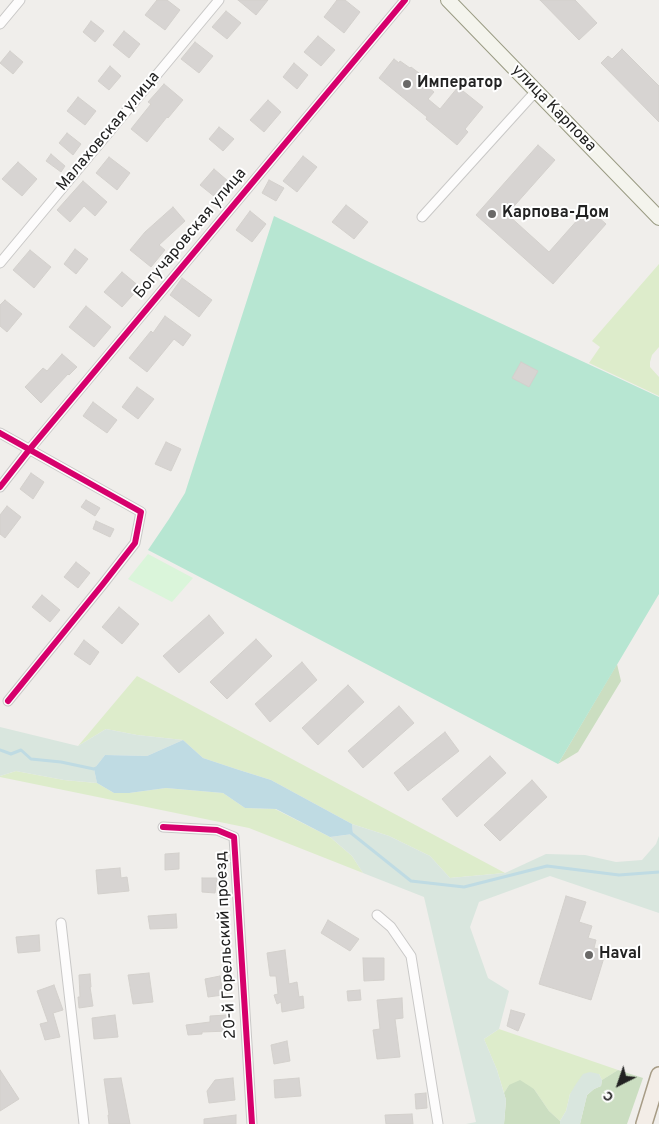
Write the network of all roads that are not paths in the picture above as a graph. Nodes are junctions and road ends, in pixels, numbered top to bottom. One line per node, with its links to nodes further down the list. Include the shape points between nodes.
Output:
1 (20, 0): 5 (street)
2 (219, 0): 9 (street, Малаховская улица)
3 (405, 0): 11 (street, Богучаровская улица)
4 (448, 0): 6 (main road, улица Карпова)
5 (0, 24)
6 (536, 91): 7 (street); 8 (main road, улица Карпова)
7 (422, 217)
8 (659, 218)
9 (0, 263)
10 (0, 433): 11 (street)
11 (29, 450): 12 (street, Богучаровская улица); 13 (street, via 141,512 135,543)
12 (0, 487)
13 (8, 701)
14 (163, 827): 19 (street, 20-й Горельский проезд, via 218,830 234,837)
15 (377, 915): 20 (street, via 411,956)
16 (61, 923): 18 (street)
17 (659, 1075): 21 (main road)
18 (84, 1124)
19 (252, 1124)
20 (438, 1124)
21 (644, 1124)

